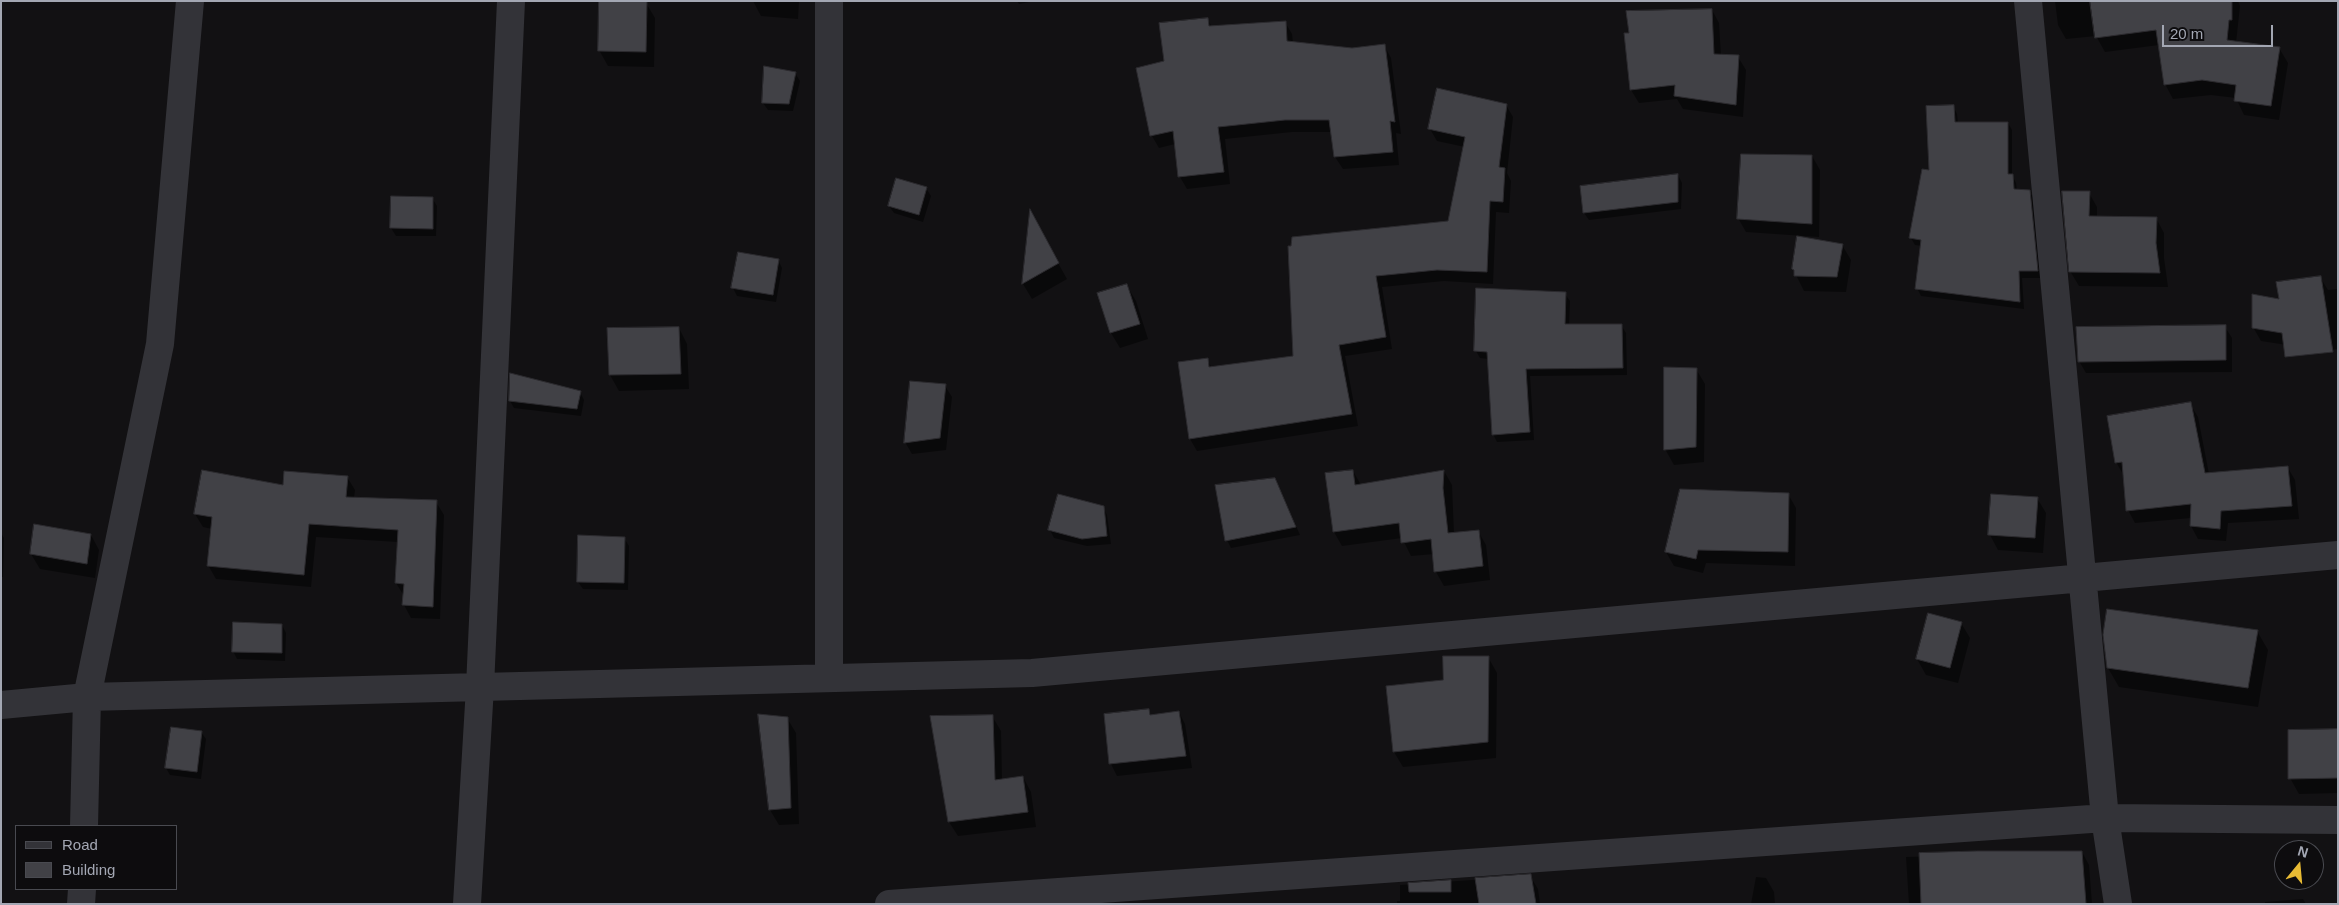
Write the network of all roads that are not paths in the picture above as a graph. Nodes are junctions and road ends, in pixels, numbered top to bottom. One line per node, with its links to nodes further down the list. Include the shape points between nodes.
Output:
1 (190, 1): 9 (street, via 160,344)
2 (511, 1): 8 (street)
3 (829, 1): 7 (street)
4 (2028, 1): 6 (street)
5 (2338, 555): 6 (street)
6 (2082, 578): 7 (street, via 1032,673); 11 (street)
7 (829, 678): 8 (street)
8 (480, 687): 9 (street); 17 (street)
9 (87, 697): 10 (street); 13 (street)
10 (1, 705)
11 (2105, 818): 12 (street); 15 (street); 19 (street)
12 (2338, 820)
13 (84, 825)
14 (82, 890): 16 (street)
15 (1163, 895): 18 (street)
16 (82, 904)
17 (467, 904)
18 (889, 904)
19 (2118, 904)

